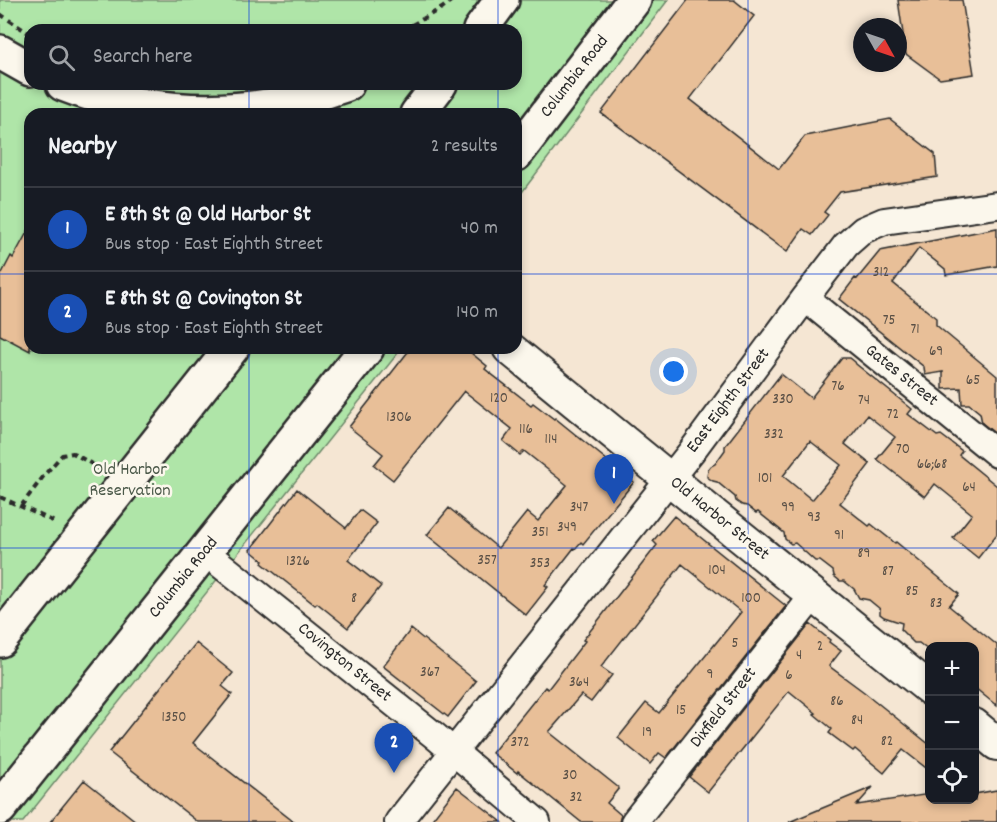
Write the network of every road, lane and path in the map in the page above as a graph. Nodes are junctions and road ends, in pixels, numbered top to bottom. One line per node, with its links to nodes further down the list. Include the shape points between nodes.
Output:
1 (452, 0): 5 (path)
2 (502, 0): 6 (main road)
3 (634, 0): 16 (main road, Columbia Road)
4 (0, 14): 7 (path)
5 (414, 24)
6 (484, 24)
7 (24, 30)
8 (0, 52): 9 (main road)
9 (24, 66)
10 (78, 90): 13 (main road)
11 (328, 90): 14 (main road)
12 (435, 90): 15 (main road)
13 (160, 108)
14 (253, 108)
15 (422, 108)
16 (522, 146)
17 (997, 205): 18 (street, East Eighth Street, via 870,226 851,239)
18 (805, 298): 22 (street, Gates Street); 24 (street, East Eighth Street)
19 (227, 354): 30 (main road)
20 (362, 354): 28 (main road, Columbia Road)
21 (516, 354): 24 (street, Old Harbor Street)
22 (997, 454)
23 (100, 469): 26 (path, via 73,453 62,455)
24 (670, 479): 29 (street, Old Harbor Street); 34 (street, East Eighth Street)
25 (0, 497): 26 (path)
26 (21, 506): 27 (path)
27 (57, 524)
28 (205, 552): 34 (street, Covington Street); 35 (main road, Columbia Road)
29 (814, 595): 31 (street, Old Harbor Street); 38 (street, Dixfield Street)
30 (0, 640)
31 (925, 685)
32 (979, 728): 33 (street)
33 (997, 744)
34 (454, 752): 36 (street, East Eighth Street); 37 (street, Covington Street)
35 (0, 807)
36 (398, 822)
37 (537, 822)
38 (634, 822)

